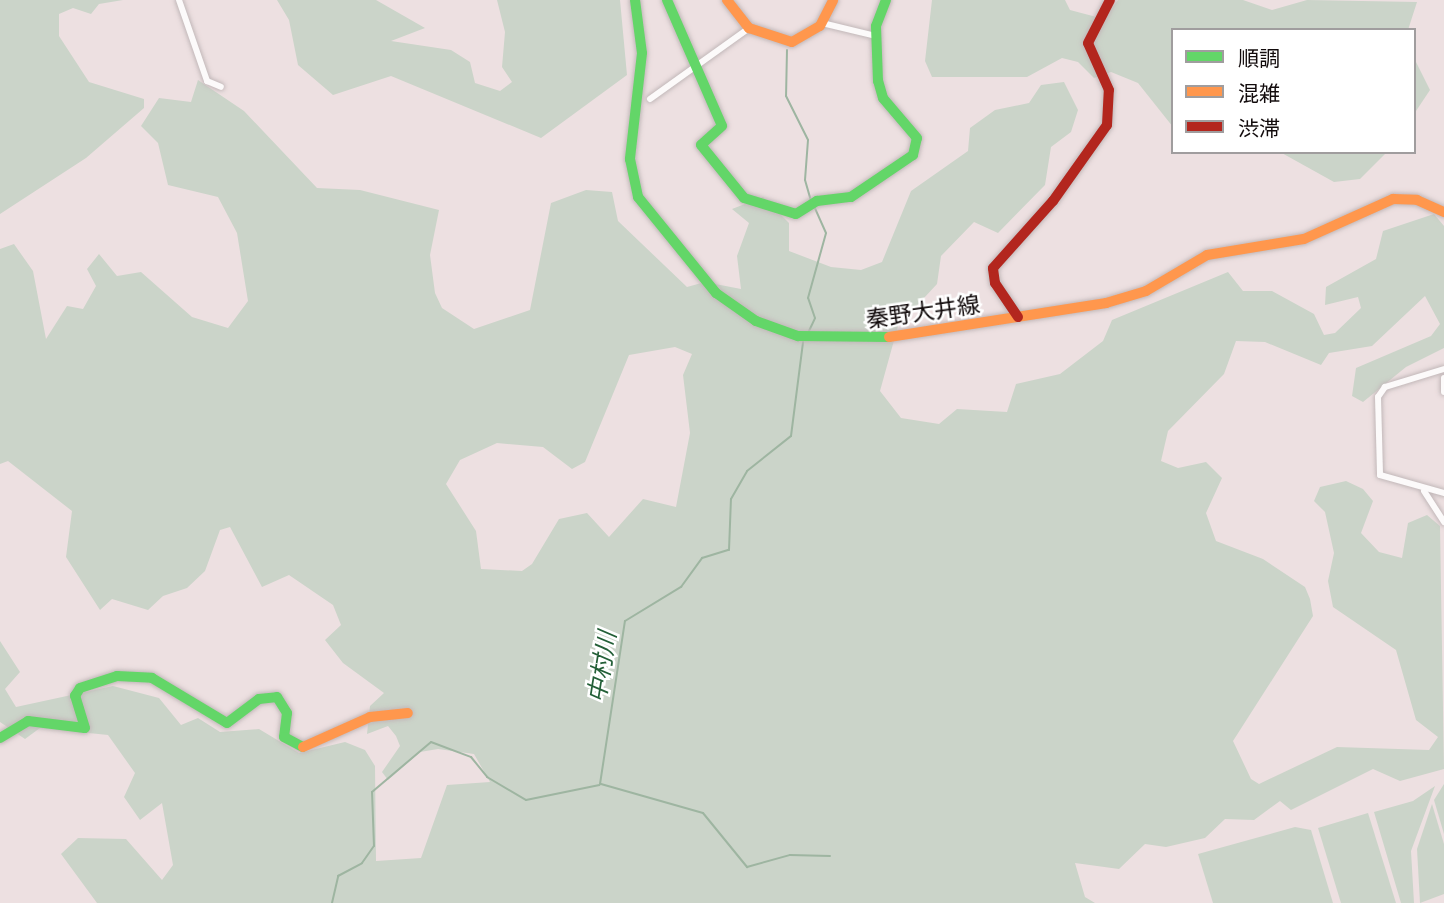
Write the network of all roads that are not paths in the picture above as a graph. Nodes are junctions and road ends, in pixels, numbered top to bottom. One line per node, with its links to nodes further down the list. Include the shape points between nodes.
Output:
1 (179, 0): 12 (street, via 207,81)
2 (635, 0): 15 (street, 秦野大井線, via 642,53 631,159 638,197 698,277 731,305 766,325 815,339 898,336)
3 (667, 0): 11 (street)
4 (727, 0): 9 (street)
5 (833, 0): 8 (street)
6 (886, 0): 10 (street)
7 (1110, 0): 15 (street, via 1088,43 1111,103 1102,137 993,268 995,283)
8 (822, 23): 9 (street, via 792,42); 10 (street)
9 (749, 28): 11 (street)
10 (876, 36): 11 (street, via 880,90 917,145 914,155 850,197 813,204 796,214 744,198 701,145 722,126)
11 (691, 67): 13 (street)
12 (221, 88)
13 (650, 99)
14 (1444, 212): 15 (street, 秦野大井線, via 1418,200 1393,199 1304,239 1207,255 1132,296)
15 (1018, 317)
16 (1444, 369): 19 (street, via 1385,387 1378,397 1380,475)
17 (1444, 378): 18 (street)
18 (1444, 392)
19 (1424, 491): 20 (street); 21 (street)
20 (1444, 493)
21 (1444, 522)
22 (408, 713): 23 (street, via 370,718 303,750 284,737 285,700 266,696 228,723 152,678 117,676 80,688 75,696 85,728 28,721)
23 (0, 738)

